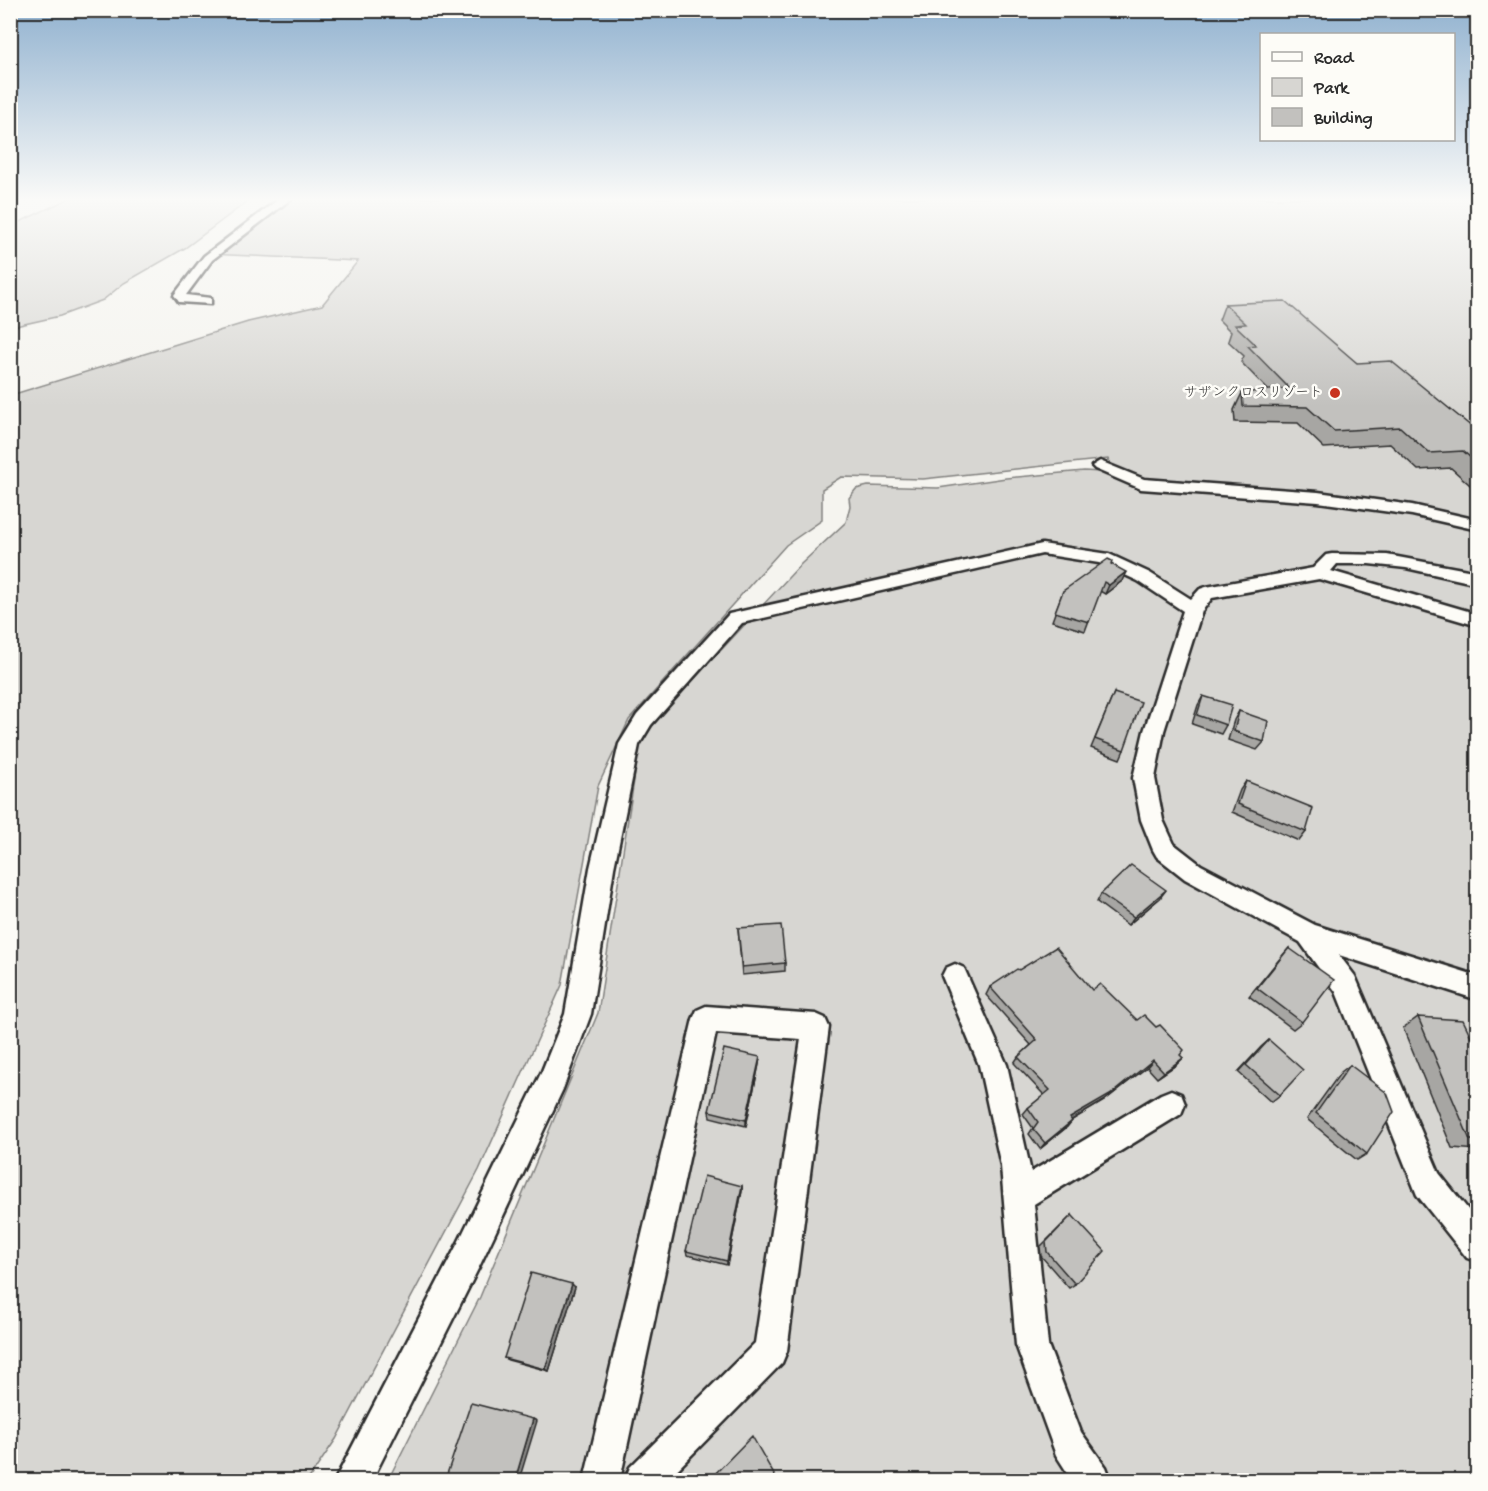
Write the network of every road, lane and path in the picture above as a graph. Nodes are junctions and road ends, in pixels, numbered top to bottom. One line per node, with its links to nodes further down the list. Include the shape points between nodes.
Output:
1 (201, 268): 2 (street, via 180,295 183,299)
2 (207, 301)
3 (1100, 466): 4 (street, via 1141,484 1318,497 1412,510)
4 (1478, 525)
5 (1319, 573): 6 (street, via 1332,559 1350,557 1425,565); 7 (street, via 1206,593); 8 (street)
6 (1478, 578)
7 (1193, 609): 9 (street, via 1149,749 1144,778 1152,820 1165,850 1193,872); 15 (street, via 1144,577 1103,558 1042,549 736,618 644,720 629,744 602,868 578,1014 553,1078 470,1254)
8 (1478, 620)
9 (1309, 934): 11 (street); 14 (street, via 1347,985 1428,1184)
10 (955, 976): 13 (street, via 993,1065 1017,1166)
11 (1478, 988)
12 (1171, 1104): 13 (street)
13 (1019, 1196): 18 (street, via 1032,1345 1068,1443)
14 (1478, 1247)
15 (353, 1480)
16 (602, 1480): 17 (street, via 706,1019 816,1026 770,1351)
17 (643, 1480)
18 (1093, 1480)

